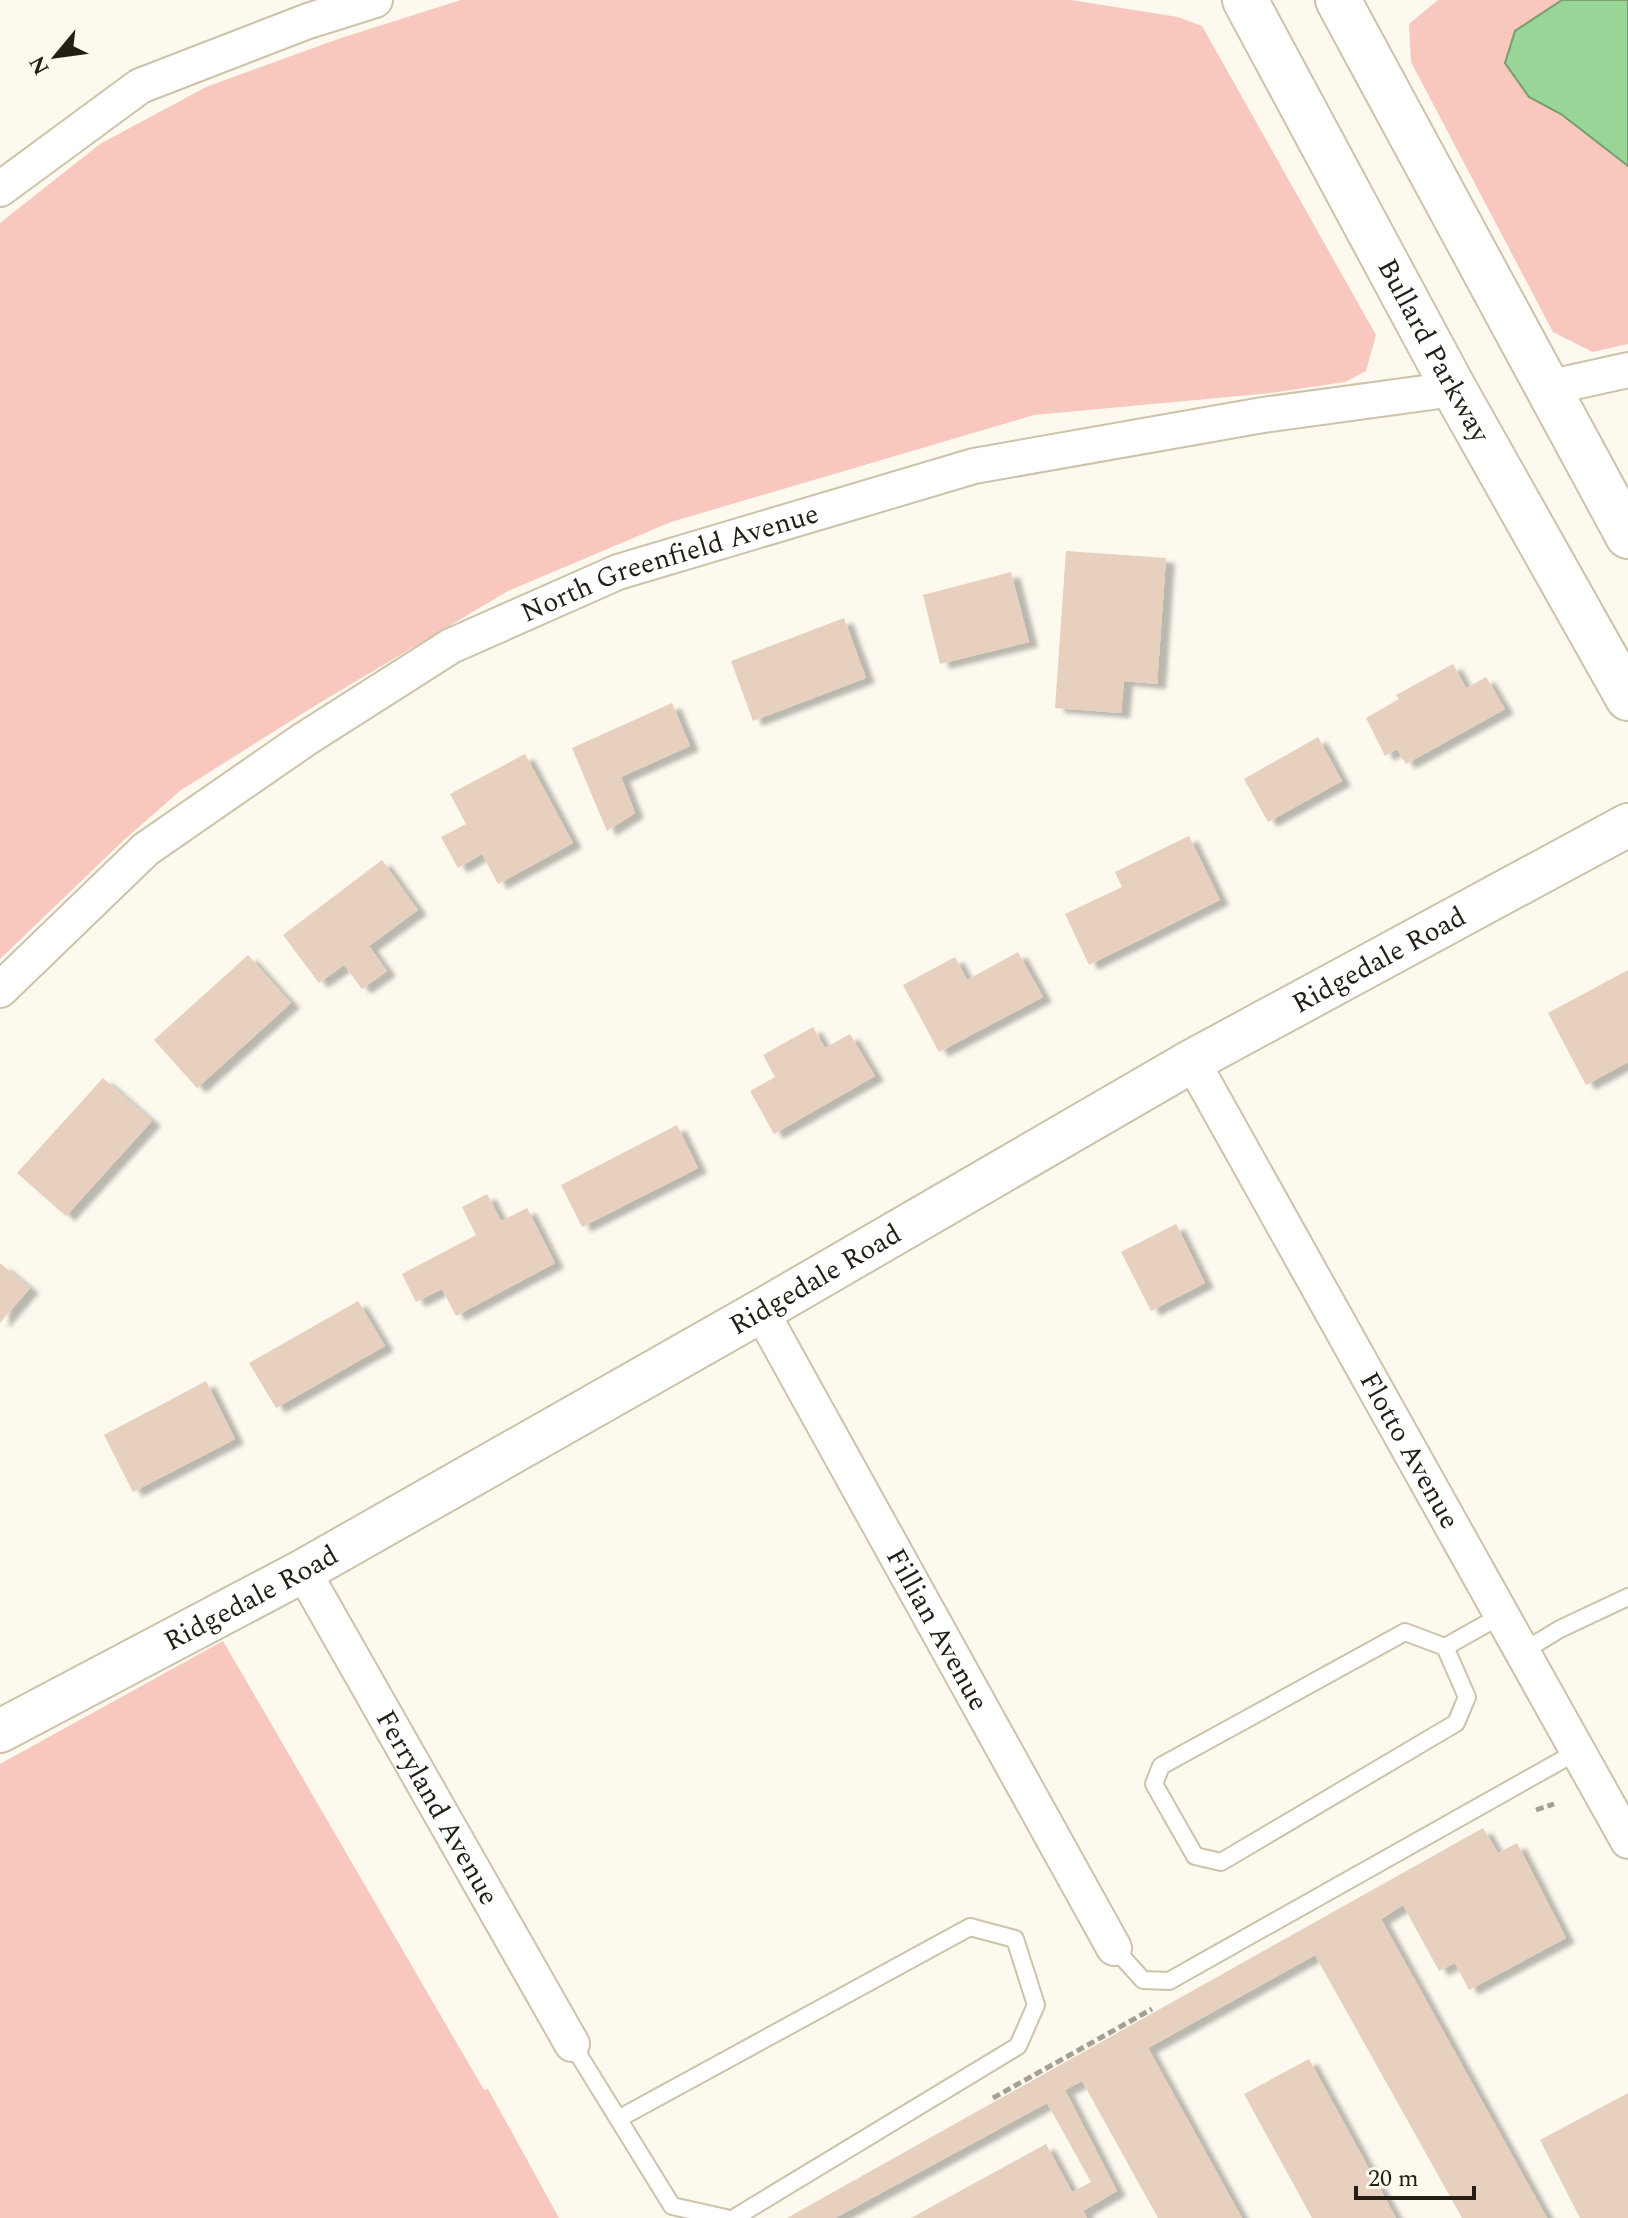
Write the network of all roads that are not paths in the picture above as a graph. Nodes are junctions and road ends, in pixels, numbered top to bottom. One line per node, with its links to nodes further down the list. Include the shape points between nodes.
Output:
1 (375, 0): 4 (street, via 140,86)
2 (1245, 0): 7 (main road, Bullard Parkway)
3 (1338, 0): 6 (main road)
4 (0, 189)
5 (1628, 370): 6 (street)
6 (1547, 388): 8 (main road)
7 (1454, 389): 9 (main road, Bullard Parkway); 11 (street, North Greenfield Avenue, via 1263,415 974,466 618,572 451,646 305,739 146,849)
8 (1628, 536)
9 (1628, 698)
10 (1628, 825): 12 (street, Ridgedale Road)
11 (0, 990)
12 (1192, 1061): 13 (street, Ridgedale Road); 16 (street, Flotto Avenue)
13 (761, 1311): 14 (street, Ridgedale Road); 22 (street, Fillian Avenue)
14 (303, 1571): 19 (street, Ridgedale Road); 23 (street, Ferryland Avenue)
15 (1627, 1599): 18 (lane)
16 (1502, 1615): 17 (lane); 18 (street, Flotto Avenue)
17 (1445, 1647): 17 (lane, via 1467,1697 1456,1723 1221,1862 1195,1856 1154,1784 1161,1766 1405,1632)
18 (1522, 1652): 20 (street, Flotto Avenue)
19 (0, 1731)
20 (1578, 1751): 21 (street, Flotto Avenue); 22 (lane, via 1169,1981 1143,1980)
21 (1628, 1841)
22 (1114, 1948)
23 (572, 2044): 24 (lane)
24 (618, 2119): 25 (lane, via 672,2206); 26 (lane, via 970,1927 1015,1939 1036,2005 1018,2046)
25 (726, 2218)
26 (734, 2218)

